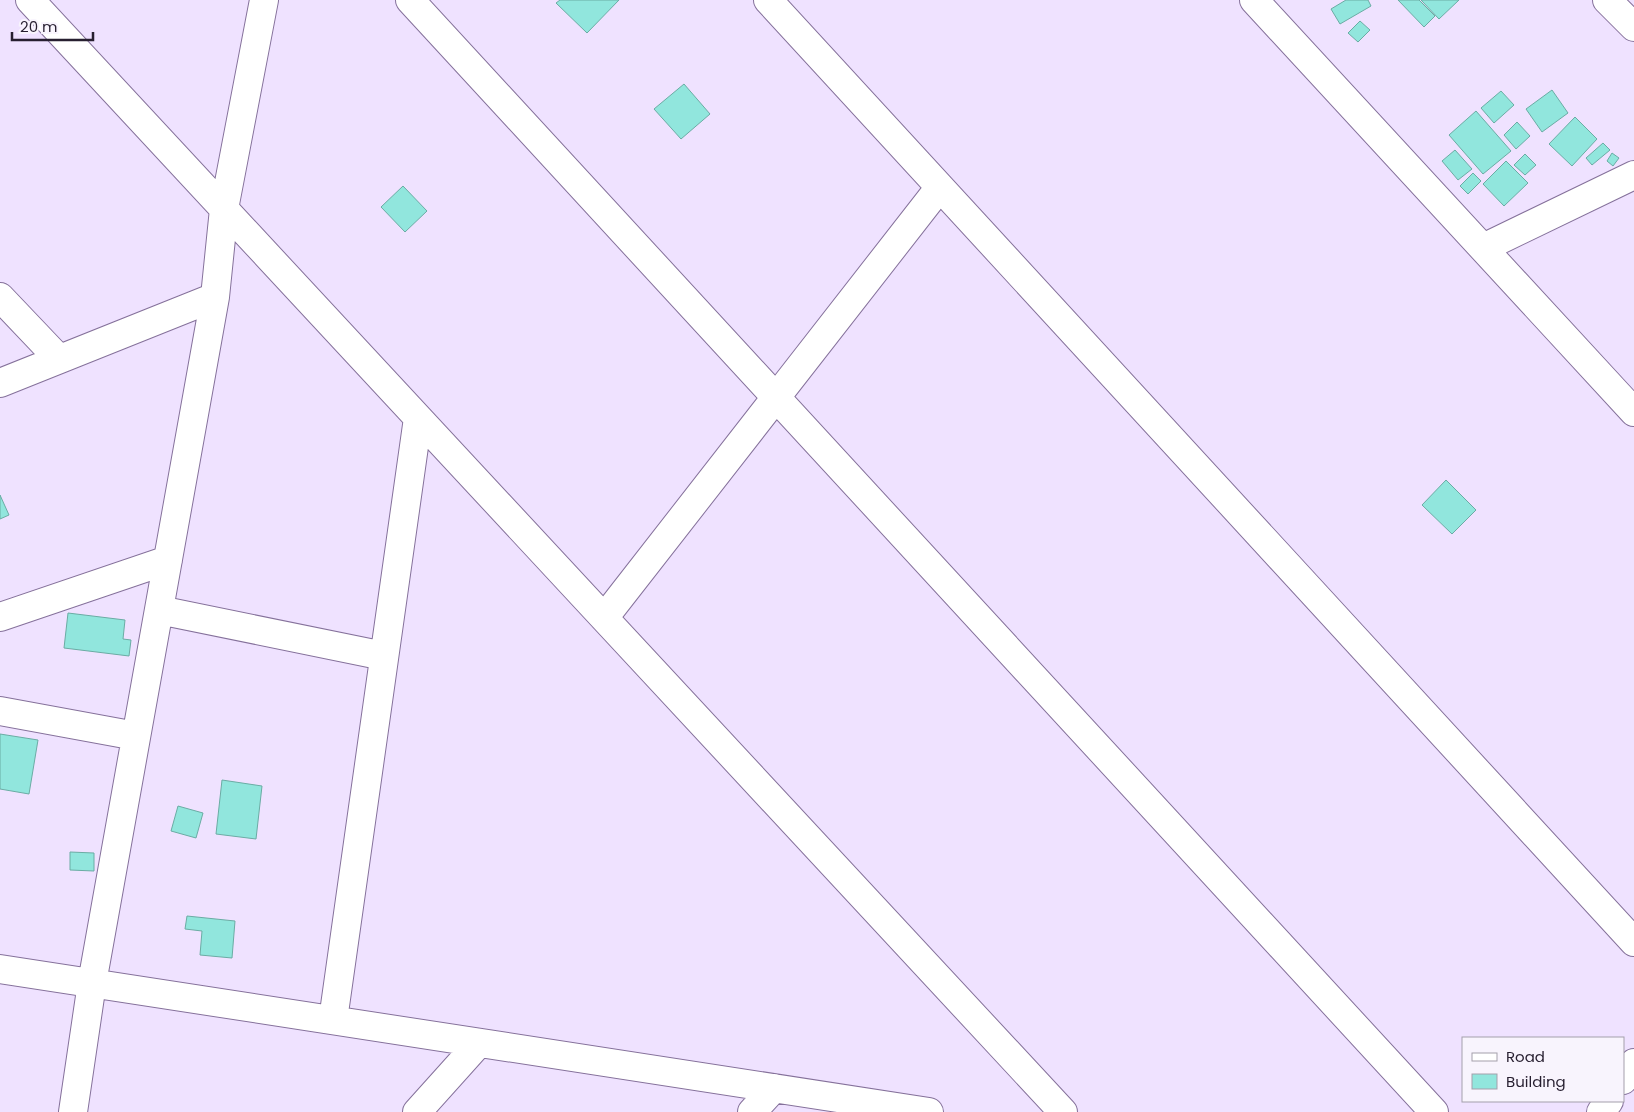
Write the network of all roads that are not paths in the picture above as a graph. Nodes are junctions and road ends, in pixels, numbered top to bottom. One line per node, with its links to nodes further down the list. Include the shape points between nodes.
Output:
1 (30, 0): 10 (street)
2 (264, 0): 10 (street)
3 (410, 0): 16 (street)
4 (768, 0): 9 (street)
5 (1254, 0): 11 (street)
6 (1607, 0): 7 (street)
7 (1634, 27)
8 (1634, 175): 11 (street)
9 (940, 188): 16 (street); 26 (street)
10 (224, 209): 13 (street); 18 (street)
11 (1483, 248): 17 (street)
12 (0, 297): 14 (street)
13 (215, 297): 14 (street); 19 (street)
14 (59, 360): 15 (street)
15 (0, 383)
16 (776, 398): 22 (street); 39 (street)
17 (1634, 412)
18 (418, 418): 22 (street); 23 (street)
19 (168, 560): 20 (street); 21 (street)
20 (159, 610): 23 (street); 25 (street)
21 (0, 617)
22 (604, 618): 38 (street)
23 (384, 656): 29 (street)
24 (0, 711): 25 (street)
25 (136, 736): 28 (street)
26 (1634, 942)
27 (0, 969): 28 (street)
28 (92, 983): 29 (street); 34 (street)
29 (333, 1020): 30 (street)
30 (479, 1043): 33 (street); 35 (street)
31 (1634, 1063): 32 (street)
32 (1624, 1078)
33 (774, 1088): 36 (street); 37 (street)
34 (73, 1112)
35 (417, 1112)
36 (752, 1112)
37 (928, 1112)
38 (1063, 1112)
39 (1434, 1112)

